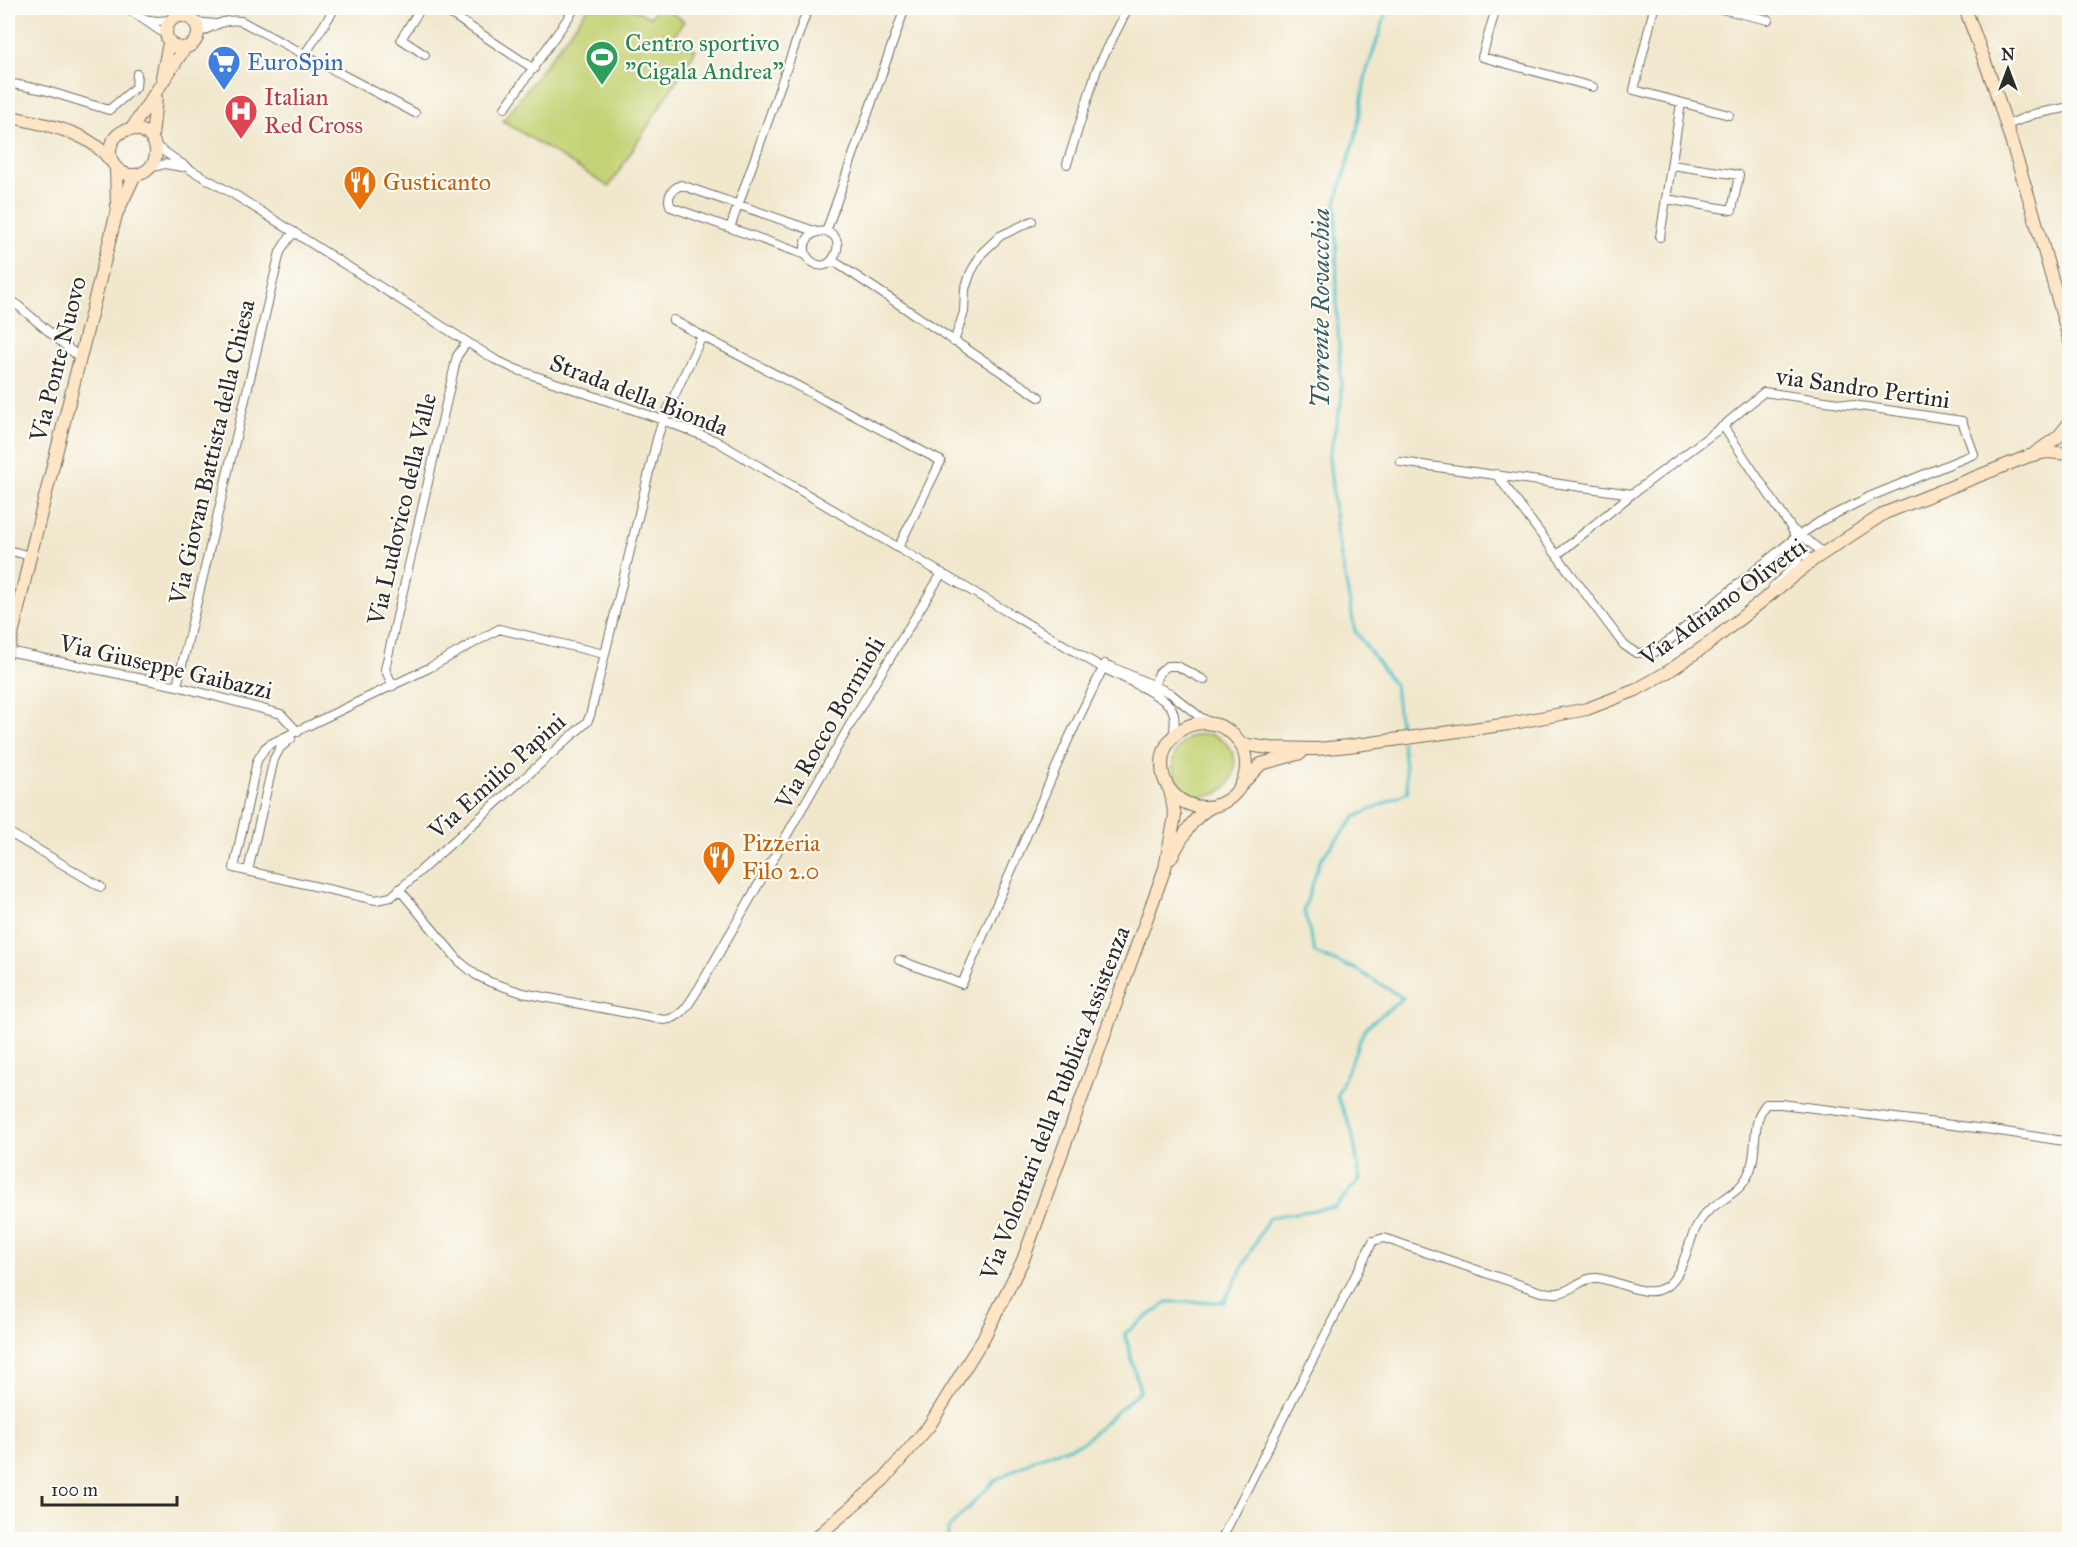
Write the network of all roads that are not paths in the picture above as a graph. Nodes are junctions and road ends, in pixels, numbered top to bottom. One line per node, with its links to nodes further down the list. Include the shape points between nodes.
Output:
1 (127, 8): 15 (street)
2 (194, 8): 17 (street)
3 (335, 8): 20 (street)
4 (421, 8): 21 (street, via 401,39)
5 (442, 8): 22 (street)
6 (575, 8): 22 (street)
7 (808, 8): 45 (street)
8 (905, 8): 50 (street)
9 (1128, 8): 38 (street, via 1097,69)
10 (1496, 8): 25 (street, via 1482,57)
11 (1654, 8): 27 (street, via 1634,90)
12 (1717, 8): 16 (street)
13 (1965, 8): 33 (street)
14 (180, 14): 15 (street, via 157,21); 17 (street); 18 (street, via 166,27)
15 (140, 19): 18 (street)
16 (1768, 20)
17 (195, 25): 19 (street, via 194,44); 20 (street, via 241,21)
18 (167, 39): 19 (street, via 177,48); 26 (street)
19 (185, 48): 26 (street)
20 (305, 54): 30 (street)
21 (425, 55)
22 (534, 69): 29 (street)
23 (137, 74): 24 (street, via 136,87 109,110)
24 (8, 83)
25 (1593, 87)
26 (158, 92): 34 (street); 37 (street, via 152,120)
27 (1681, 103): 31 (street); 40 (street)
28 (2070, 107): 33 (street, via 2034,114)
29 (505, 108)
30 (416, 113)
31 (1729, 115)
32 (8, 116): 35 (street)
33 (2007, 126): 59 (street)
34 (132, 128): 36 (street); 37 (street, via 147,132)
35 (73, 133): 36 (street); 39 (street, via 104,151)
36 (116, 136): 39 (street, Via Ponte Nuovo, via 110,148)
37 (154, 142): 41 (street, via 155,161); 42 (street, Strada della Bionda)
38 (1067, 164)
39 (114, 165): 43 (street, via 128,175); 46 (street, Via Ponte Nuovo)
40 (1672, 165): 44 (street); 44 (street, via 1739,175 1732,210)
41 (150, 168): 42 (street, Strada della Bionda, via 172,164); 43 (street)
42 (191, 170): 49 (street, Strada della Bionda)
43 (135, 175): 46 (street, Via Ponte Nuovo)
44 (1666, 199): 51 (street)
45 (739, 205): 48 (street); 48 (street, via 681,185 671,194 671,207); 50 (street)
46 (116, 215): 60 (street, Via Ponte Nuovo)
47 (1032, 221): 58 (street, via 1000,236 982,253 965,289 964,312)
48 (730, 228): 52 (street)
49 (294, 232): 57 (street, Strada della Bionda); 84 (street, Via Giovan Battista della Chiesa, via 280,252)
50 (822, 232): 52 (street, via 806,241); 53 (street, via 835,238 838,247)
51 (1660, 237)
52 (806, 255): 53 (street, via 818,264)
53 (832, 260): 58 (street)
54 (8, 297): 60 (street)
55 (673, 320): 56 (street)
56 (702, 336): 62 (street, Via Emilio Papini); 71 (street, via 941,461)
57 (467, 342): 62 (street, Strada della Bionda, via 515,369); 85 (street, Via Ludovico della Valle, via 457,356 385,669)
58 (954, 342): 61 (street)
59 (2070, 342)
60 (80, 358): 76 (street, Via Ponte Nuovo)
61 (1039, 397)
62 (663, 420): 71 (street, Strada della Bionda, via 716,441); 81 (street, Via Emilio Papini)
63 (2070, 422): 66 (street, via 2058,437)
64 (1723, 426): 69 (street, via Sandro Pertini); 70 (street); 70 (street, via Sandro Pertini, via 1764,392 1962,421 1974,454 1869,496)
65 (2070, 453): 66 (street)
66 (2029, 456): 74 (street, Via Adriano Olivetti, via 1885,513)
67 (1401, 462): 68 (street)
68 (1496, 474): 69 (street); 75 (street, via Sandro Pertini)
69 (1632, 494): 75 (street, via Sandro Pertini)
70 (1796, 534): 73 (street); 74 (street); 75 (street, via Sandro Pertini, via 1654,652 1636,653 1624,645)
71 (898, 548): 78 (street, Strada della Bionda)
72 (8, 550): 76 (street)
73 (1800, 550): 77 (street); 79 (street, via 1797,564 1774,585)
74 (1824, 553): 77 (street, Via Adriano Olivetti)
75 (1557, 555)
76 (30, 556): 80 (street, Via Ponte Nuovo)
77 (1813, 560): 79 (street, Via Adriano Olivetti)
78 (942, 573): 82 (street, Strada della Bionda); 99 (street, Via Rocco Bormioli, via 685,1011 664,1020 505,988 466,968)
79 (1770, 595): 91 (street, Via Adriano Olivetti, via 1669,671 1636,690 1587,709 1426,736)
80 (8, 652): 84 (street, Via Giuseppe Gaibazzi)
81 (604, 654): 85 (street, via 503,629); 99 (street, Via Emilio Papini, via 587,722)
82 (1105, 666): 86 (street, Strada della Bionda); 100 (street, via 1063,751 962,984)
83 (1204, 680): 86 (street, via 1170,665 1163,668)
84 (177, 686): 88 (street, Via Giuseppe Gaibazzi, via 281,714)
85 (393, 686): 88 (street)
86 (1152, 689): 87 (street, Strada della Bionda, via 1170,693); 89 (street, Strada della Bionda, via 1172,710)
87 (1213, 724): 89 (street, via 1191,725); 90 (street, via 1224,728)
88 (298, 732): 97 (street, via 274,759); 97 (street, Via Emilio Papini, via 270,744 257,761 234,868)
89 (1173, 736): 93 (street, via 1162,757)
90 (1240, 744): 91 (street); 92 (street, via 1246,771)
91 (1317, 748): 92 (street, via 1261,764)
92 (1241, 785): 94 (street)
93 (1170, 790): 94 (street, via 1191,805); 96 (street, Via Volontari della Pubblica Assistenza, via 1175,816)
94 (1216, 805): 96 (street, Via Volontari della Pubblica Assistenza, via 1190,824)
95 (8, 832): 98 (street)
96 (1165, 868): 102 (street, Via Volontari della Pubblica Assistenza, via 1023,1260 984,1337 929,1426 883,1480)
97 (248, 871): 99 (street, Via Emilio Papini, via 376,900 391,897)
98 (101, 887)
99 (399, 889)
100 (899, 960)
101 (2070, 1142): 103 (street, via 1766,1104 1759,1112 1755,1158 1747,1178 1706,1214 1671,1283 1656,1291 1596,1278 1559,1293 1541,1292 1384,1238 1372,1241)
102 (813, 1539)
103 (1221, 1539)

